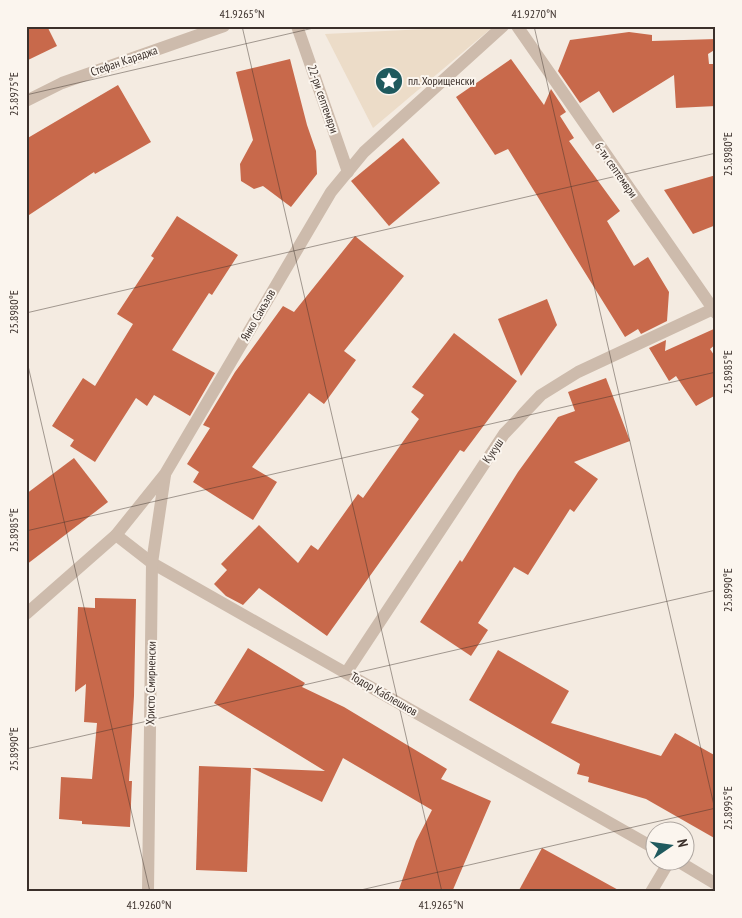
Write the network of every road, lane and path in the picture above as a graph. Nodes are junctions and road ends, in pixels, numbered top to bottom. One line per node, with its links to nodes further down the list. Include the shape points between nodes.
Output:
1 (224, 26): 5 (street, Стефан Караджа, via 62,83)
2 (297, 26): 6 (street, 22-ри септември)
3 (503, 26): 6 (street, Янко Сакъзов, via 364,152)
4 (517, 26): 7 (street, 6-ти септември)
5 (26, 101)
6 (348, 172): 8 (street, Янко Сакъзов, via 330,192)
7 (714, 311): 12 (street, Кукуш, via 578,372 541,394 504,434)
8 (165, 474): 9 (street, Янко Сакъзов); 10 (street, Христо Смирненски)
9 (116, 535): 10 (street, Тодор Каблешков); 11 (street, Янко Сакъзов)
10 (152, 563): 12 (street, Тодор Каблешков); 17 (street, Христо Смирненски)
11 (26, 614)
12 (346, 673): 13 (street, Тодор Каблешков)
13 (644, 842)
14 (664, 870): 18 (street)
15 (693, 870): 16 (street)
16 (716, 884)
17 (148, 892)
18 (651, 892)

